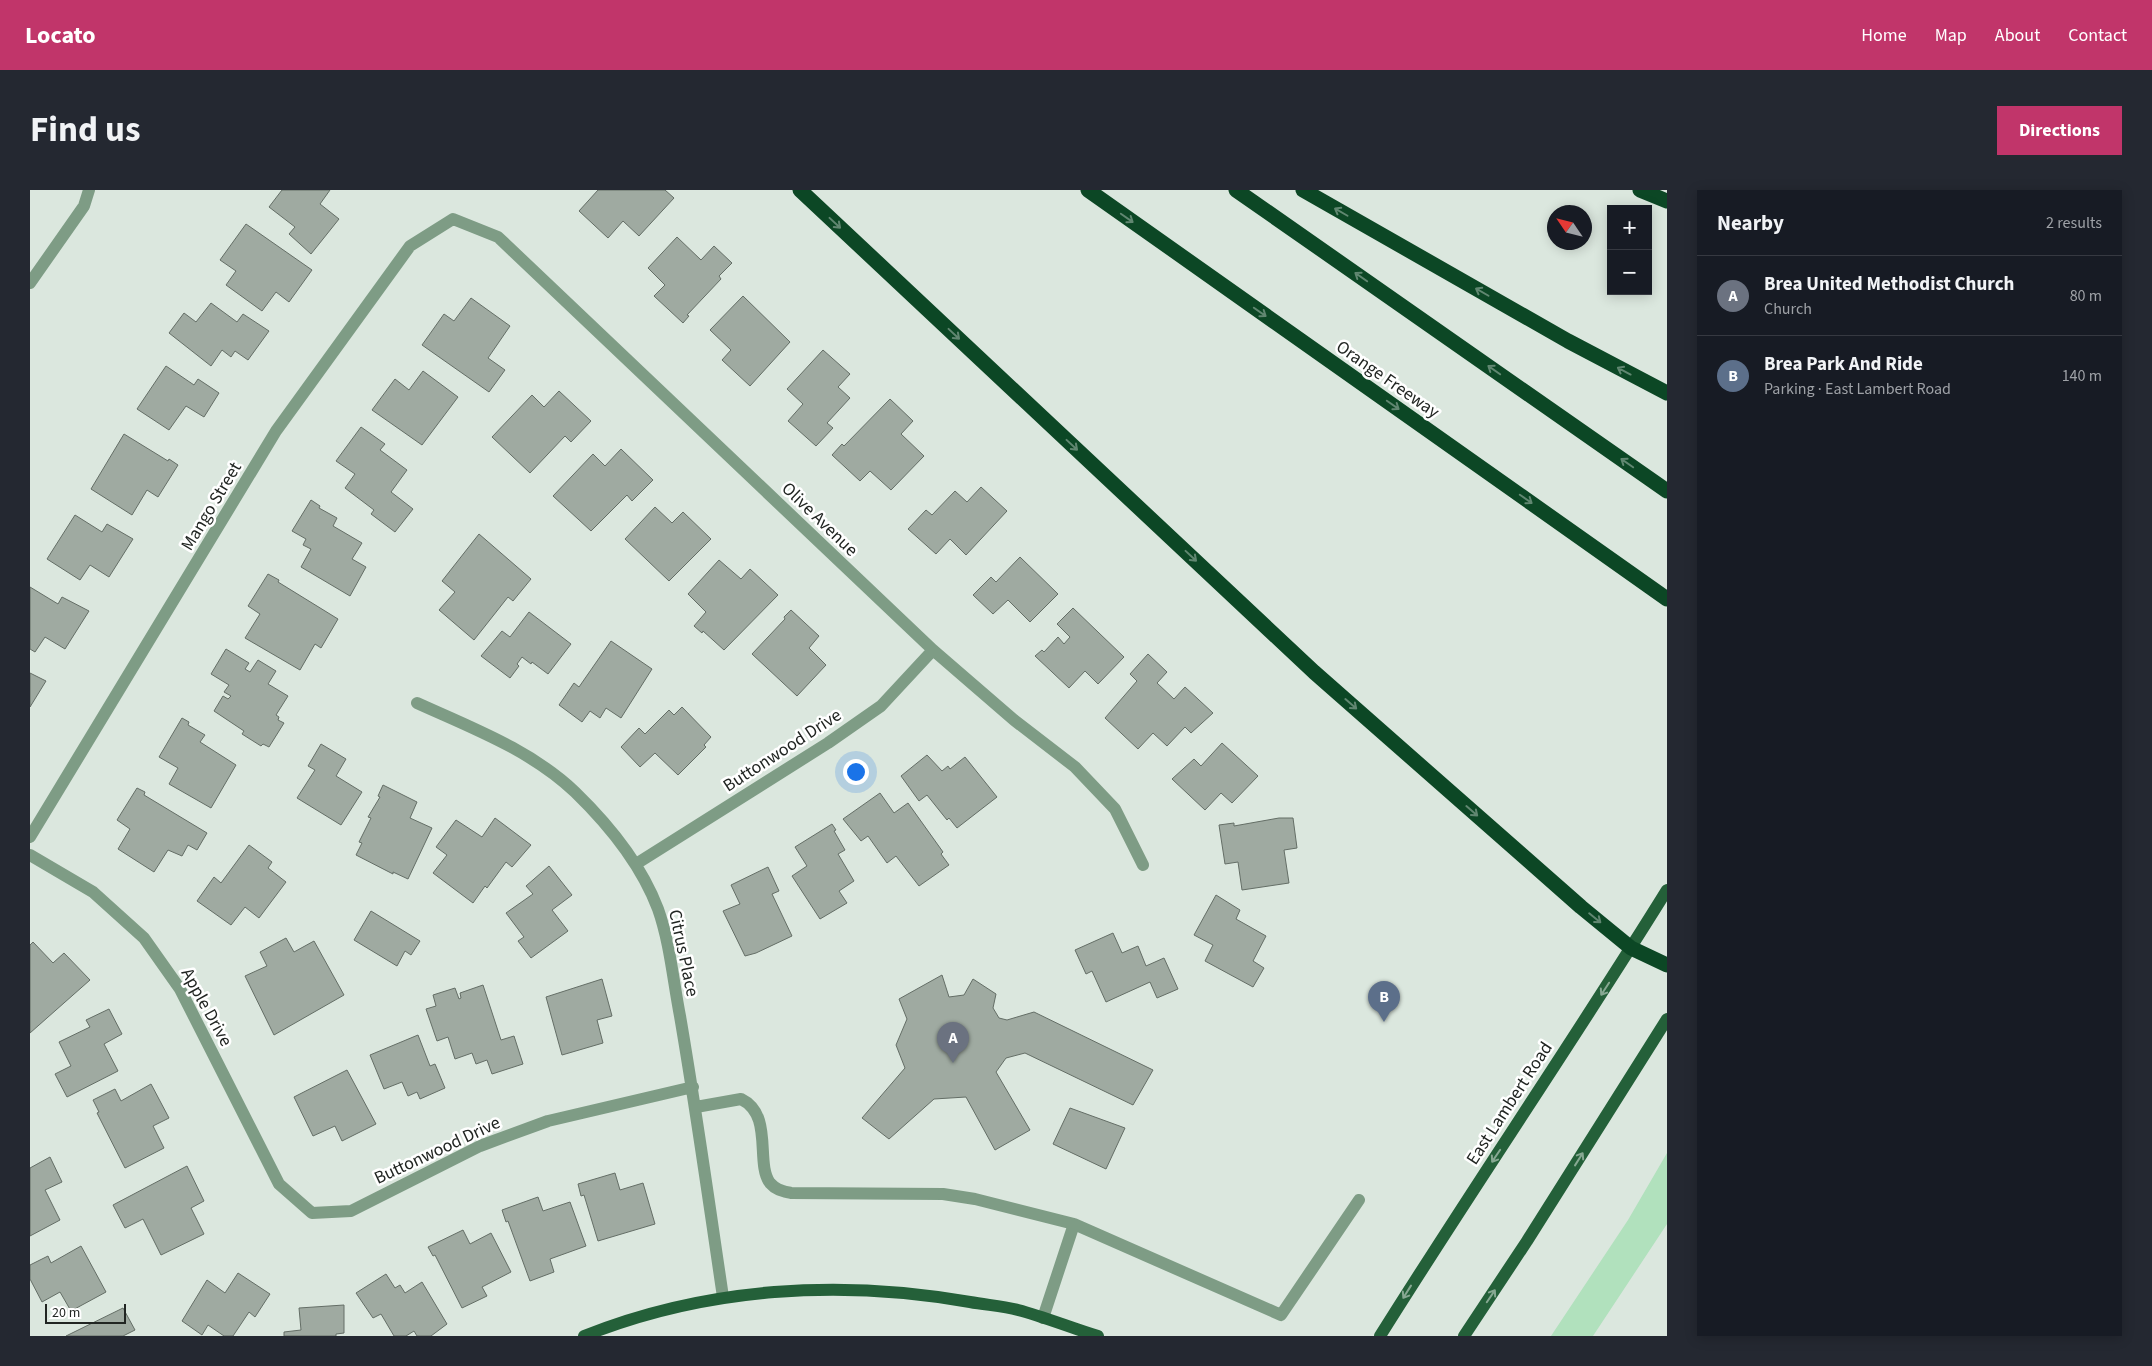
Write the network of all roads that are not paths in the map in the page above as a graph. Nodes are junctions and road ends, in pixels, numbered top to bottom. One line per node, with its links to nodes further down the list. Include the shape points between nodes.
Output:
1 (89, 190): 9 (street, via 84,206)
2 (800, 190): 20 (highway, one-way to 20, via 1314,672)
3 (1088, 190): 12 (highway, Orange Freeway, one-way to 12)
4 (1236, 190): 11 (highway, one-way to 4)
5 (1303, 190): 10 (highway, one-way to 5, via 1568,341)
6 (1640, 190): 7 (highway)
7 (1667, 202)
8 (453, 219): 13 (street, Olive Avenue, via 498,238); 15 (street, Mango Street, via 410,246 276,431)
9 (30, 283)
10 (1667, 393)
11 (1667, 491)
12 (1667, 599)
13 (933, 650): 17 (street, Buttonwood Drive, via 881,706); 18 (street, Olive Avenue, via 1014,720 1075,767 1115,809)
14 (418, 703): 17 (street, Citrus Place, via 528,756 574,792)
15 (30, 838)
16 (30, 855): 26 (street, Apple Drive, via 93,892 144,938 180,989 279,1184)
17 (636, 864): 23 (street, Citrus Place, via 658,908 671,956)
18 (1143, 864)
19 (1667, 890): 20 (main road, East Lambert Road)
20 (1631, 948): 21 (highway); 32 (main road, East Lambert Road, one-way to 32)
21 (1667, 965)
22 (1667, 1019): 33 (main road, one-way to 22, via 1528,1241)
23 (693, 1087): 24 (street, Citrus Place); 26 (street, Buttonwood Drive, via 548,1121 480,1146 351,1211)
24 (696, 1107): 27 (street, via 741,1099 753,1108 758,1118 767,1177 778,1189 791,1193 943,1194); 28 (street, Citrus Place)
25 (1359, 1200): 27 (street, via 1281,1315)
26 (312, 1213)
27 (1074, 1224): 29 (street)
28 (723, 1297): 29 (main road, via 821,1289 922,1294 1018,1310); 30 (main road, via 658,1311)
29 (1043, 1318): 31 (main road)
30 (584, 1336)
31 (1098, 1336)
32 (1380, 1336)
33 (1464, 1336)

